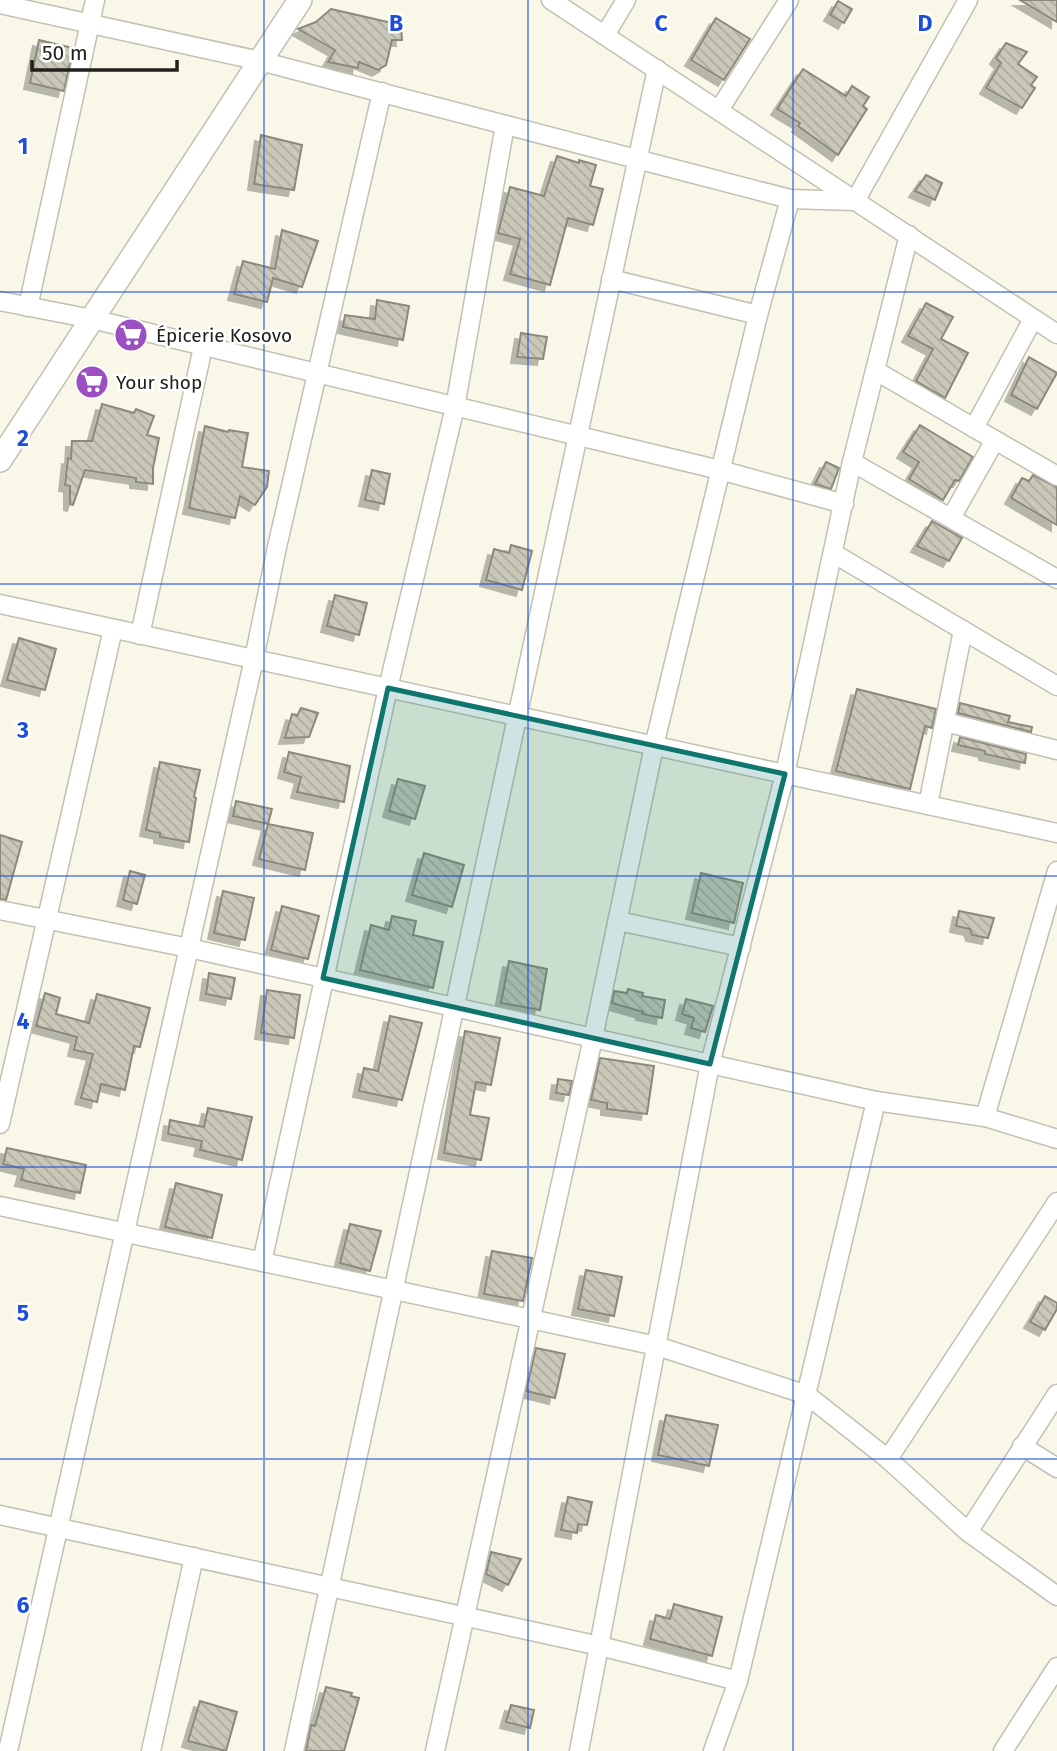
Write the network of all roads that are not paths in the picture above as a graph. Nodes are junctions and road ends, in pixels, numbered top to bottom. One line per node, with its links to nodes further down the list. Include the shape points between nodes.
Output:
1 (95, 0): 8 (street)
2 (300, 0): 10 (street)
3 (551, 0): 9 (street)
4 (626, 0): 9 (street)
5 (789, 0): 13 (street)
6 (968, 0): 17 (street)
7 (0, 4): 8 (street)
8 (90, 23): 10 (street); 21 (street)
9 (605, 35): 11 (street)
10 (260, 61): 12 (street); 23 (street)
11 (657, 69): 13 (street); 15 (street)
12 (382, 92): 14 (street); 28 (street)
13 (719, 110): 17 (street)
14 (505, 125): 15 (street); 29 (street)
15 (636, 161): 16 (street); 19 (street)
16 (790, 199): 17 (street); 22 (street)
17 (855, 201): 18 (street)
18 (909, 235): 24 (street); 27 (street)
19 (611, 279): 22 (street); 31 (street)
20 (0, 301): 21 (street)
21 (28, 307): 23 (street)
22 (758, 315): 35 (street)
23 (92, 319): 26 (street); 33 (street)
24 (1033, 319): 25 (street); 30 (street)
25 (1057, 334)
26 (203, 347): 28 (street); 44 (street)
27 (876, 371): 30 (street); 34 (street)
28 (318, 375): 29 (street); 45 (street)
29 (455, 407): 31 (street); 47 (street)
30 (974, 428): 32 (street)
31 (576, 436): 35 (street); 48 (street)
32 (995, 440): 36 (street); 38 (street)
33 (0, 460)
34 (852, 462): 37 (street); 38 (street)
35 (720, 470): 37 (street); 50 (street)
36 (1057, 476)
37 (844, 504): 39 (street)
38 (951, 518): 40 (street)
39 (833, 553): 43 (street); 52 (street)
40 (1057, 579)
41 (0, 604): 42 (street)
42 (113, 629): 44 (street); 57 (street)
43 (963, 630): 46 (street); 49 (street)
44 (140, 635): 45 (street)
45 (254, 659): 47 (street); 60 (street)
46 (1057, 686)
47 (388, 688): 48 (street); 61 (street)
48 (516, 716): 50 (street); 62 (street)
49 (945, 722): 51 (street); 53 (street)
50 (654, 746): 52 (street); 58 (street)
51 (1057, 750)
52 (785, 774): 53 (street); 59 (street)
53 (928, 805): 54 (street)
54 (1057, 833)
55 (1057, 871): 66 (street)
56 (0, 910): 57 (street)
57 (48, 919): 60 (street); 67 (street)
58 (618, 920): 59 (street); 63 (street)
59 (741, 947): 64 (street)
60 (189, 948): 61 (street); 71 (street)
61 (323, 978): 62 (street); 72 (street)
62 (454, 1007): 63 (street); 73 (street)
63 (593, 1038): 64 (street); 74 (street)
64 (710, 1064): 65 (street); 75 (street)
65 (876, 1101): 66 (street); 77 (street)
66 (985, 1118): 68 (street)
67 (0, 1124)
68 (1057, 1139)
69 (1057, 1202): 79 (street)
70 (0, 1206): 71 (street)
71 (125, 1233): 72 (street); 82 (street)
72 (262, 1262): 73 (street)
73 (393, 1289): 74 (street); 85 (street)
74 (531, 1319): 75 (street); 87 (street)
75 (657, 1346): 77 (street); 88 (street)
76 (1057, 1394): 78 (street)
77 (807, 1395): 79 (street); 90 (street)
78 (1022, 1446): 80 (street); 83 (street)
79 (888, 1459): 83 (street)
80 (1057, 1468)
81 (0, 1515): 82 (street)
82 (58, 1528): 84 (street); 91 (street)
83 (968, 1531): 86 (street)
84 (194, 1557): 85 (street); 92 (street)
85 (329, 1586): 87 (street); 93 (street)
86 (1057, 1596)
87 (463, 1618): 88 (street); 94 (street)
88 (600, 1646): 90 (street); 95 (street)
89 (1057, 1667): 97 (street)
90 (738, 1681): 96 (street)
91 (8, 1751)
92 (151, 1751)
93 (294, 1751)
94 (435, 1751)
95 (579, 1751)
96 (713, 1751)
97 (1003, 1751)

